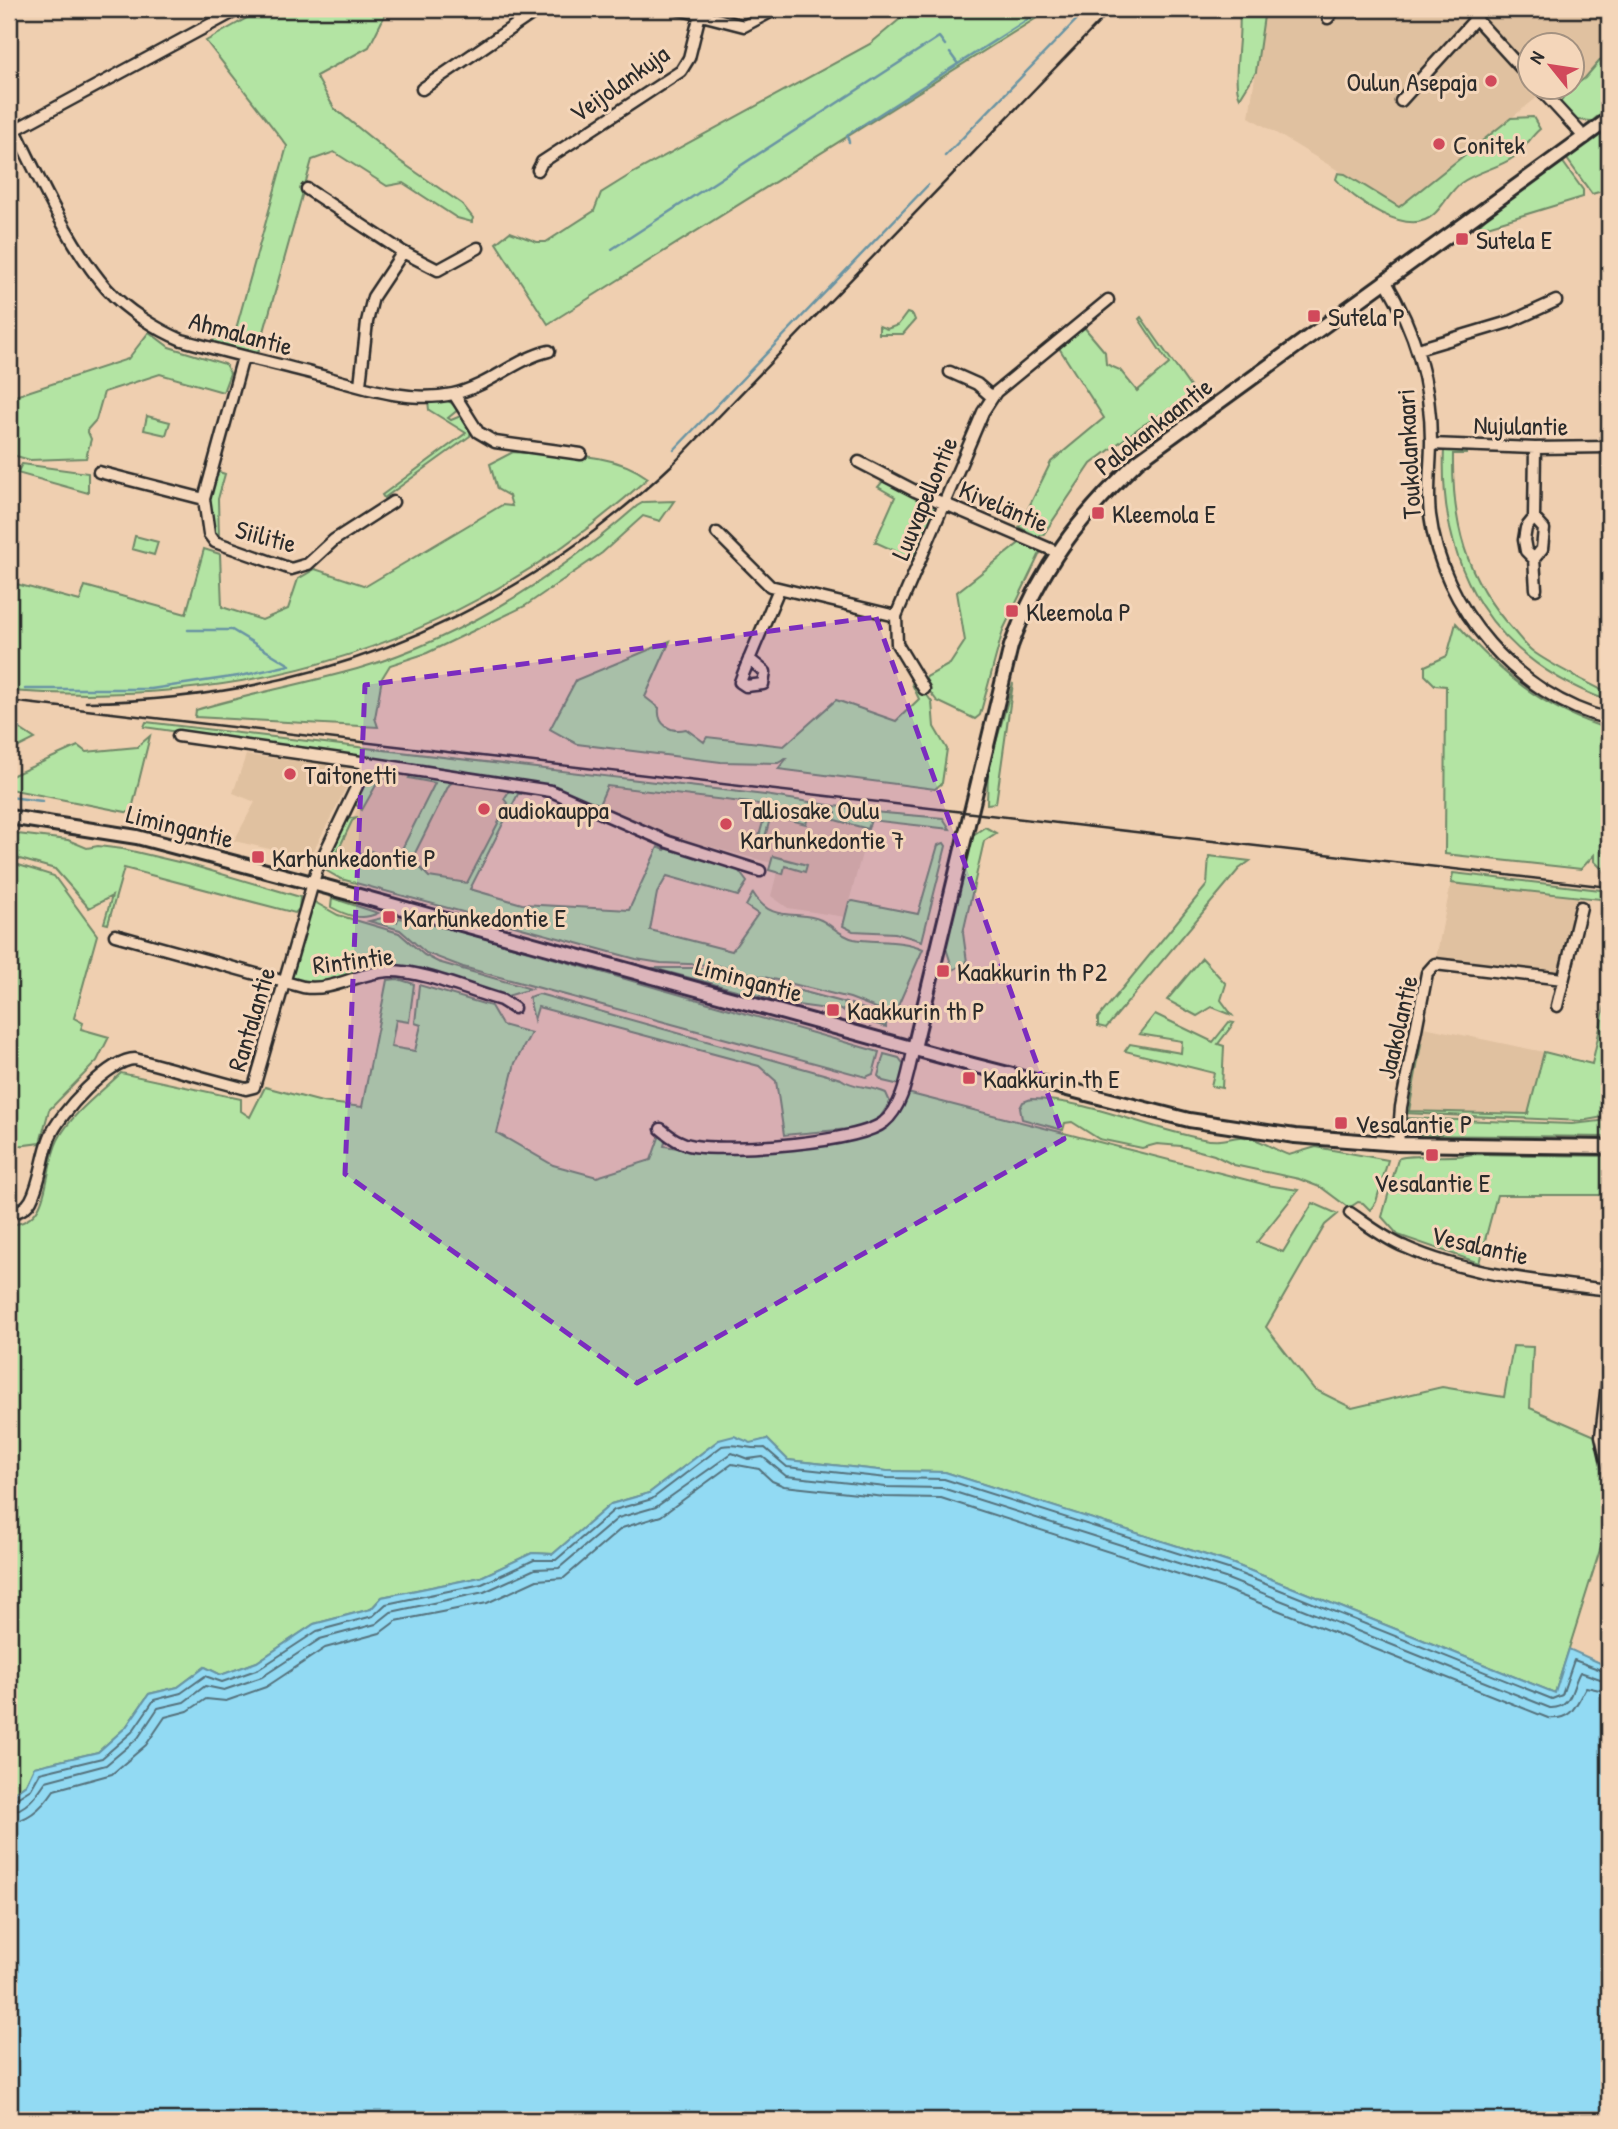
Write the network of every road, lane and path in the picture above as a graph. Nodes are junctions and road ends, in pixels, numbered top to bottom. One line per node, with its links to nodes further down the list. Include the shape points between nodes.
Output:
1 (239, 9): 16 (street)
2 (539, 9): 11 (street)
3 (678, 9): 7 (street)
4 (776, 9): 7 (street, via 744,26)
5 (1335, 9): 9 (street)
6 (1467, 9): 8 (street)
7 (700, 14): 18 (street, Veijolankuja, via 681,71 550,156)
8 (1478, 14): 10 (street); 12 (street)
9 (1328, 18)
10 (1516, 60)
11 (422, 89)
12 (1401, 102)
13 (1552, 102): 17 (street)
14 (9, 117): 16 (street, Ahmalantie)
15 (1609, 119): 17 (main road, Palokankaantie)
16 (12, 132): 27 (street, Ahmalantie, via 90,269 109,291 170,335)
17 (1585, 138): 22 (main road, Palokankaantie)
18 (538, 170)
19 (307, 189): 21 (street)
20 (478, 248): 21 (street, via 438,270)
21 (402, 252): 29 (street, via 373,297)
22 (1385, 280): 25 (street, Toukolankaari); 43 (main road, Palokankaantie, via 1138,461 1096,501)
23 (1108, 300): 31 (street, Luuvapellontie)
24 (1556, 301): 25 (street, via 1512,321)
25 (1418, 349): 32 (street, Toukolankaari, via 1426,379)
26 (549, 351): 30 (street, Ahmalantie, via 529,356)
27 (243, 357): 29 (street, Ahmalantie); 38 (street, Siilitie)
28 (950, 372): 31 (street)
29 (360, 386): 30 (street, Ahmalantie, via 423,397)
30 (454, 394): 35 (street, via 478,432 495,442)
31 (992, 397): 40 (street, Luuvapellontie)
32 (1431, 444): 34 (street, Nujulantie); 50 (street, Toukolankaari, via 1427,486 1434,541 1467,614 1481,634 1529,679 1573,706)
33 (1609, 447): 34 (street, Nujulantie)
34 (1535, 449): 41 (street)
35 (581, 454)
36 (859, 461): 40 (street, Kiveläntie)
37 (99, 472): 38 (street)
38 (204, 499): 39 (street, Siilitie, via 209,534 215,542 295,570)
39 (393, 502)
40 (944, 503): 43 (street, Kiveläntie); 47 (street, Luuvapellontie)
41 (1534, 518): 44 (street, via 1524,540); 44 (street, via 1544,529 1542,549)
42 (717, 533): 45 (street, via 760,579)
43 (1057, 552): 62 (main road, Palokankaantie, via 1021,620 1006,665)
44 (1534, 559): 46 (street)
45 (779, 589): 47 (street); 48 (street)
46 (1536, 589)
47 (897, 616): 49 (street, via 897,644)
48 (749, 659)
49 (924, 689)
50 (1609, 719)
51 (178, 736): 52 (street)
52 (368, 762): 54 (street, via 551,791 688,849); 55 (street, Rantalantie)
53 (9, 817): 55 (main road, Limingantie, via 137,837)
54 (760, 871)
55 (312, 883): 59 (street, Rantalantie); 62 (main road, Limingantie)
56 (1581, 907): 58 (street)
57 (115, 935): 59 (street, Rintintie)
58 (1563, 979): 60 (street); 64 (street, Jaakolantie, via 1435,964 1427,973)
59 (285, 982): 61 (street, Rintintie, via 322,988 398,972 501,1000); 66 (street, Rantalantie, via 254,1087 246,1089 135,1059 119,1062 61,1117 32,1199 26,1208)
60 (1557, 1006)
61 (514, 1008)
62 (914, 1048): 63 (street, via 891,1115 868,1130 804,1142 716,1148 676,1141); 64 (main road, Limingantie, via 1189,1121)
63 (661, 1129)
64 (1398, 1144): 65 (main road, Limingantie)
65 (1609, 1147)
66 (9, 1213)
67 (1350, 1213): 68 (street, Vesalantie, via 1403,1247 1447,1263)
68 (1609, 1290)
69 (1609, 1366): 70 (street, via 1601,1436)
70 (1609, 1471)

